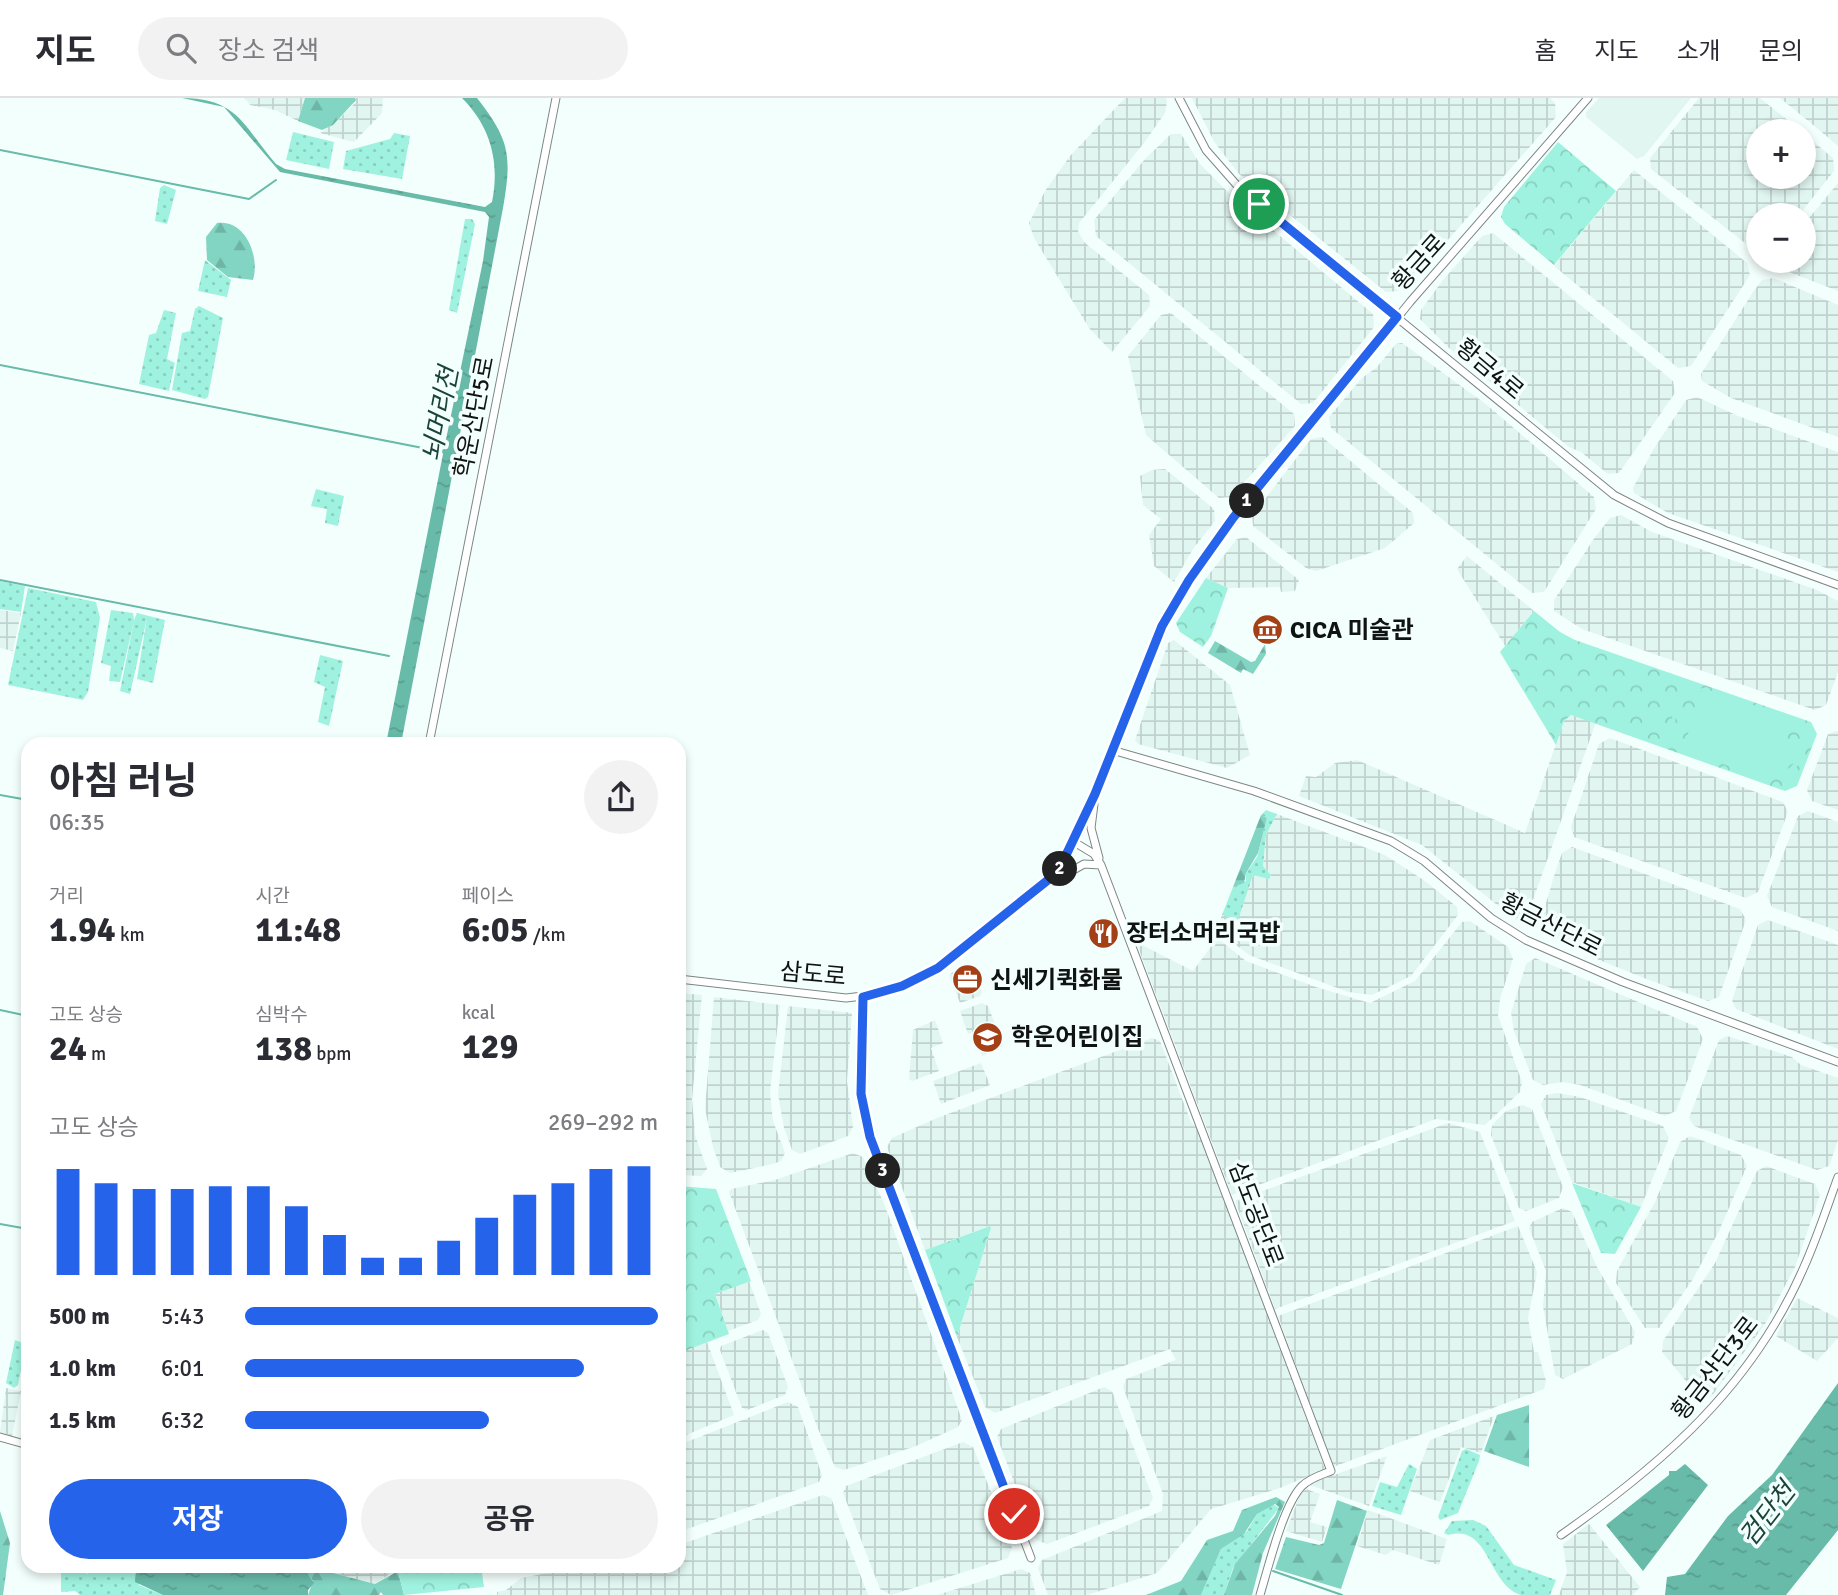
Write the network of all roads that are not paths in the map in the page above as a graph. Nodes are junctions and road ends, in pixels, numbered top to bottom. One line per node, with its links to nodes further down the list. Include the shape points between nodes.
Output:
1 (556, 98): 7 (street, 학운산단5로)
2 (1179, 98): 4 (street, 황금4로, via 1196,134 1233,182)
3 (1588, 98): 4 (street, 황금로)
4 (1397, 317): 5 (street, 황금4로, via 1614,495 1668,523); 6 (street, 황금로, via 1225,528)
5 (1838, 585)
6 (1162, 626): 8 (street, 삼도로)
7 (430, 737)
8 (1112, 750): 9 (street, 삼도로); 15 (street, 황금산단로, via 1263,795 1400,846 1526,940 1623,982)
9 (1095, 794): 10 (street, 삼도로); 11 (street, via 1091,828)
10 (1074, 842): 11 (street, 삼도공단로, via 1094,854); 12 (street, 삼도로, via 1058,872)
11 (1101, 865): 12 (street, via 1081,865); 21 (street, 삼도공단로, via 1331,1471 1298,1490)
12 (1034, 894): 14 (street, 삼도로, via 938,968 902,986)
13 (686, 980): 14 (street, 삼도로)
14 (863, 997): 20 (street, via 861,1094 870,1137)
15 (1838, 1062)
16 (1838, 1177): 19 (street, 황금산단3로, via 1795,1287 1729,1388 1662,1460)
17 (0, 1437): 18 (street)
18 (21, 1443)
19 (1561, 1535)
20 (1031, 1558)
21 (1260, 1595)

